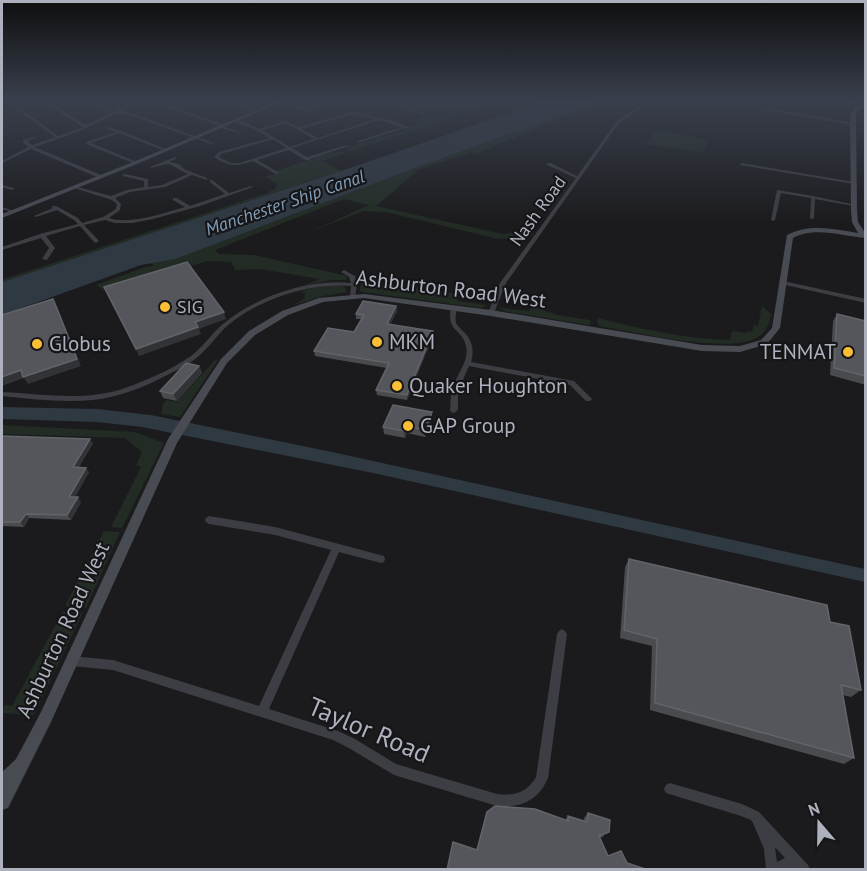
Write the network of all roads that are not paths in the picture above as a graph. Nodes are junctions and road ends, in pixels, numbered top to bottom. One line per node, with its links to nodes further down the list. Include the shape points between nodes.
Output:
1 (25, 142): 12 (street)
2 (47, 142): 12 (street)
3 (91, 142): 23 (street, via 87,143)
4 (145, 142): 15 (street)
5 (187, 142): 15 (main road)
6 (206, 142): 16 (street)
7 (260, 142): 16 (street)
8 (278, 142): 14 (street)
9 (311, 142): 14 (street)
10 (605, 142): 32 (street, Nash Road)
11 (853, 142): 34 (main road)
12 (31, 147): 18 (street); 29 (street)
13 (344, 148): 14 (street, via 308,160)
14 (288, 149): 20 (street)
15 (166, 150): 23 (main road)
16 (224, 152): 20 (street, via 216,158 235,165)
17 (2, 155): 18 (street)
18 (9, 158): 21 (street)
19 (175, 158): 22 (street)
20 (254, 160): 27 (street)
21 (2, 162)
22 (164, 162): 26 (street); 28 (street)
23 (135, 163): 29 (main road)
24 (549, 164): 32 (street)
25 (742, 164): 34 (street)
26 (152, 167)
27 (276, 171)
28 (191, 174): 31 (street); 38 (street)
29 (101, 177): 36 (main road)
30 (126, 177): 38 (street, via 146,180)
31 (202, 177)
32 (579, 178): 64 (street, Nash Road, via 502,283)
33 (213, 183): 40 (street)
34 (854, 183): 44 (main road)
35 (2, 186): 37 (street)
36 (76, 186): 42 (street); 47 (main road)
37 (12, 189)
38 (146, 189): 42 (street, via 129,190)
39 (248, 189): 40 (street)
40 (228, 194): 46 (street)
41 (813, 197): 44 (street); 51 (street); 52 (street, via 779,190)
42 (111, 198): 50 (street, via 119,208)
43 (180, 199): 46 (street)
44 (854, 205): 55 (main road, via 855,222)
45 (2, 206): 47 (street)
46 (189, 207): 50 (street, via 127,223)
47 (12, 211): 48 (main road)
48 (2, 216)
49 (35, 216): 53 (street, via 55,208)
50 (105, 218): 53 (street)
51 (812, 218)
52 (773, 220)
53 (80, 224): 54 (street); 56 (street)
54 (42, 235): 57 (street); 58 (street, via 52,248)
55 (864, 236): 60 (main road, Ashburton Road West, via 814,231 793,235)
56 (96, 242)
57 (3, 248)
58 (45, 259)
59 (344, 272): 61 (street, via 352,276)
60 (783, 283): 62 (street); 64 (main road, Ashburton Road West, via 774,333 764,342 740,349 702,348)
61 (354, 290): 63 (main road, Ashburton Road West); 66 (street, via 335,283 319,284 272,299 226,324 194,357 124,391 92,398); 73 (main road, Ashburton Road West, via 276,317 252,333 224,361 172,442)
62 (866, 302)
63 (454, 308): 64 (main road, Ashburton Road West); 65 (street, via 453,324 470,347)
64 (491, 313)
65 (466, 363): 67 (street, via 572,383); 68 (street, via 455,391)
66 (2, 393)
67 (588, 399)
68 (454, 410)
69 (209, 520): 70 (street, via 252,526)
70 (337, 547): 71 (street); 74 (street)
71 (381, 559)
72 (562, 634): 74 (street, Taylor Road, via 544,770 540,784 528,796 504,801 394,769 334,735)
73 (72, 661): 74 (street, Taylor Road, via 112,665); 75 (main road, Ashburton Road West)
74 (262, 712)
75 (27, 756): 76 (main road, Ashburton Road West); 78 (main road, Ashburton Road West)
76 (2, 783)
77 (670, 789): 79 (street)
78 (2, 802)
79 (755, 816): 80 (street); 81 (street, via 770,849)
80 (805, 869): 81 (street, via 786,864)
81 (773, 870)

